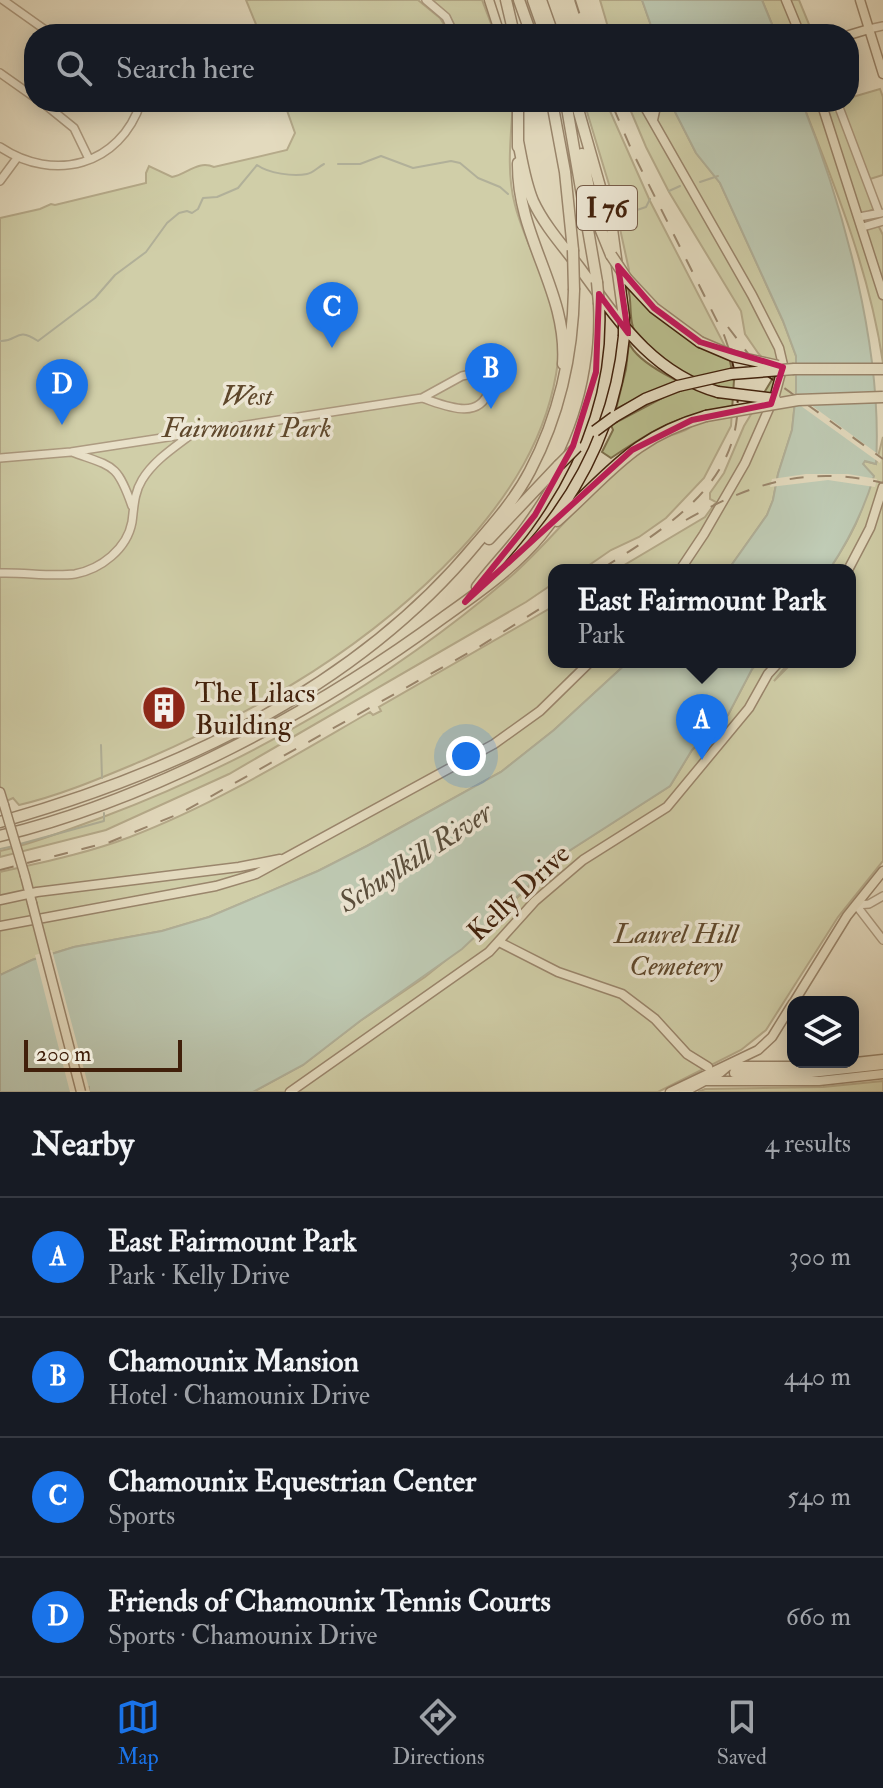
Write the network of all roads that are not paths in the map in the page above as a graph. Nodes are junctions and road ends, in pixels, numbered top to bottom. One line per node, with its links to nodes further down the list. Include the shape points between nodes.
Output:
1 (3, 0): 11 (street)
2 (426, 0): 12 (street)
3 (489, 0): 13 (main road)
4 (506, 0): 14 (highway)
5 (512, 0): 15 (highway)
6 (519, 0): 16 (highway)
7 (533, 0): 17 (highway)
8 (541, 0): 18 (highway)
9 (786, 0): 19 (main road)
10 (860, 0): 21 (main road)
11 (37, 24)
12 (449, 24)
13 (497, 24)
14 (512, 24)
15 (514, 24)
16 (527, 24)
17 (541, 24)
18 (549, 24)
19 (796, 24)
20 (883, 26): 21 (street)
21 (869, 29): 22 (main road); 23 (main road)
22 (859, 32)
23 (881, 63): 25 (main road)
24 (0, 73): 26 (street)
25 (883, 74)
26 (24, 90)
27 (54, 112): 42 (street, via 74,128)
28 (137, 112): 42 (street, via 120,140)
29 (518, 112): 39 (highway)
30 (554, 112): 53 (highway, I 76, bridge, via 565,172 574,290 570,350)
31 (569, 112): 64 (highway, bridge, via 597,282 596,372 573,446 551,489)
32 (570, 112): 48 (highway, bridge, via 594,213 627,279 700,342 733,356)
33 (579, 112): 59 (highway, I 76, bridge, via 612,229 624,336 615,389 595,450)
34 (648, 112): 38 (main road)
35 (653, 112): 38 (main road)
36 (824, 112): 44 (main road)
37 (841, 112): 45 (street)
38 (653, 125): 60 (main road, via 752,295 783,365 745,463)
39 (518, 141): 52 (highway, bridge, via 537,209 626,330 666,369 718,392); 53 (highway, via 520,204 562,333)
40 (0, 147): 41 (street)
41 (17, 158): 42 (street, via 56,166); 43 (street)
42 (89, 159)
43 (0, 181)
44 (859, 217): 45 (street); 46 (main road)
45 (882, 219): 46 (street)
46 (863, 227): 47 (main road)
47 (883, 295)
48 (794, 369): 49 (highway); 63 (highway, bridge, via 718,376 678,386 614,417 577,447)
49 (883, 369)
50 (883, 397): 52 (highway, bridge)
51 (422, 398): 51 (street, via 471,409 489,390 481,377 467,375); 54 (street)
52 (798, 400): 59 (highway, bridge, via 677,426 613,465)
53 (557, 406): 63 (highway, I 76, via 520,489)
54 (193, 433): 55 (street); 58 (street, via 145,475)
55 (71, 452): 56 (street); 58 (street, via 115,470)
56 (0, 458)
57 (883, 487): 61 (main road)
58 (132, 508): 62 (street, via 125,540 93,568 65,574)
59 (540, 536): 64 (highway, I 76)
60 (684, 564)
61 (851, 564)
62 (0, 573)
63 (450, 576): 68 (highway, I 76, via 348,661 229,734 142,775)
64 (465, 602): 69 (highway, I 76, via 353,680 255,735 152,783)
65 (584, 668): 70 (main road, via 540,711 494,744)
66 (774, 668): 80 (main road, Kelly Drive, via 749,708 667,807 575,866)
67 (0, 792): 75 (main road, bridge)
68 (0, 822)
69 (0, 836)
70 (290, 856): 71 (main road); 73 (main road)
71 (239, 867): 73 (main road); 75 (main road)
72 (883, 871): 77 (main road)
73 (249, 877): 78 (main road)
74 (883, 896): 77 (street)
75 (31, 898): 76 (main road); 89 (main road, bridge)
76 (0, 900)
77 (856, 905): 79 (street); 81 (main road)
78 (0, 926)
79 (883, 940)
80 (499, 942): 86 (main road, via 558,972 616,991 644,1010 681,1053); 90 (main road, Kelly Drive)
81 (798, 996)
82 (787, 1013): 83 (main road)
83 (755, 1052): 84 (main road); 87 (main road)
84 (761, 1066): 85 (main road); 87 (main road)
85 (883, 1066): 87 (main road, via 808,1077); 88 (main road, via 819,1081)
86 (706, 1068)
87 (730, 1072): 88 (main road); 91 (main road, via 717,1068)
88 (705, 1081): 92 (main road)
89 (81, 1092)
90 (290, 1092)
91 (670, 1092)
92 (684, 1092)

